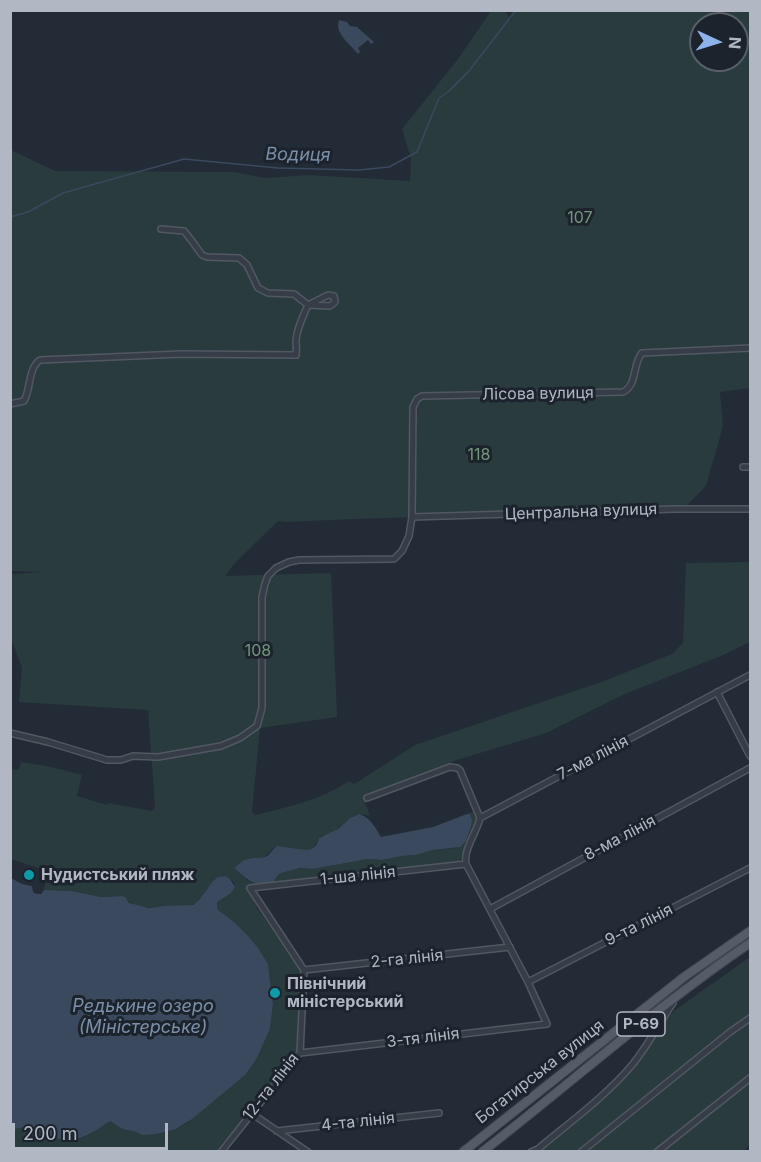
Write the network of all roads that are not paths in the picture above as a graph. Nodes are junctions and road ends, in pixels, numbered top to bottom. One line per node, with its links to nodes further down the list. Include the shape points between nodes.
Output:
1 (161, 229): 3 (street, via 184,231 207,257 239,258 247,265 258,288 268,293 294,294 308,305 297,332 296,355 181,354 40,360 34,366 24,401)
2 (750, 348): 7 (street, Лісова вулиця, via 642,352 632,383 623,392 422,396 413,407)
3 (10, 404)
4 (742, 467): 5 (street)
5 (750, 467)
6 (750, 509): 7 (street, Центральна вулиця)
7 (412, 517): 10 (street, via 409,536 394,559 308,559 289,562 268,576 262,597 262,708 257,726 240,738 221,746 158,757 107,760)
8 (750, 675): 9 (street, 7-ма лінія)
9 (717, 692): 11 (street); 14 (street, 7-ма лінія)
10 (10, 733)
11 (750, 756)
12 (750, 768): 17 (street, 8-ма лінія)
13 (367, 798): 14 (street, via 453,767 460,770)
14 (480, 818): 15 (street, via 464,857)
15 (466, 864): 17 (street); 21 (street, 1-ша лінія, via 249,888)
16 (750, 868): 22 (street, 9-та лінія)
17 (490, 909): 20 (street)
18 (750, 931): 33 (main road, Богатирська вулиця / Р-69, via 684,977)
19 (750, 943): 23 (main road, Богатирська вулиця / Р-69)
20 (510, 947): 21 (street, 2-га лінія); 22 (street)
21 (304, 970): 25 (street, 12-та лінія)
22 (528, 982): 25 (street, 3-тя лінія, via 547,1024)
23 (678, 995): 30 (street, via 631,1065 600,1098); 34 (main road, Богатирська вулиця / Р-69)
24 (750, 1018): 36 (street)
25 (300, 1053): 27 (street, 12-та лінія)
26 (750, 1078): 37 (street)
27 (251, 1113): 29 (street); 31 (street, 12-та лінія)
28 (439, 1113): 29 (street, 4-та лінія)
29 (277, 1131): 32 (street)
30 (538, 1150): 35 (street)
31 (221, 1152)
32 (308, 1152)
33 (464, 1152)
34 (482, 1152)
35 (531, 1152)
36 (581, 1152)
37 (657, 1152)

